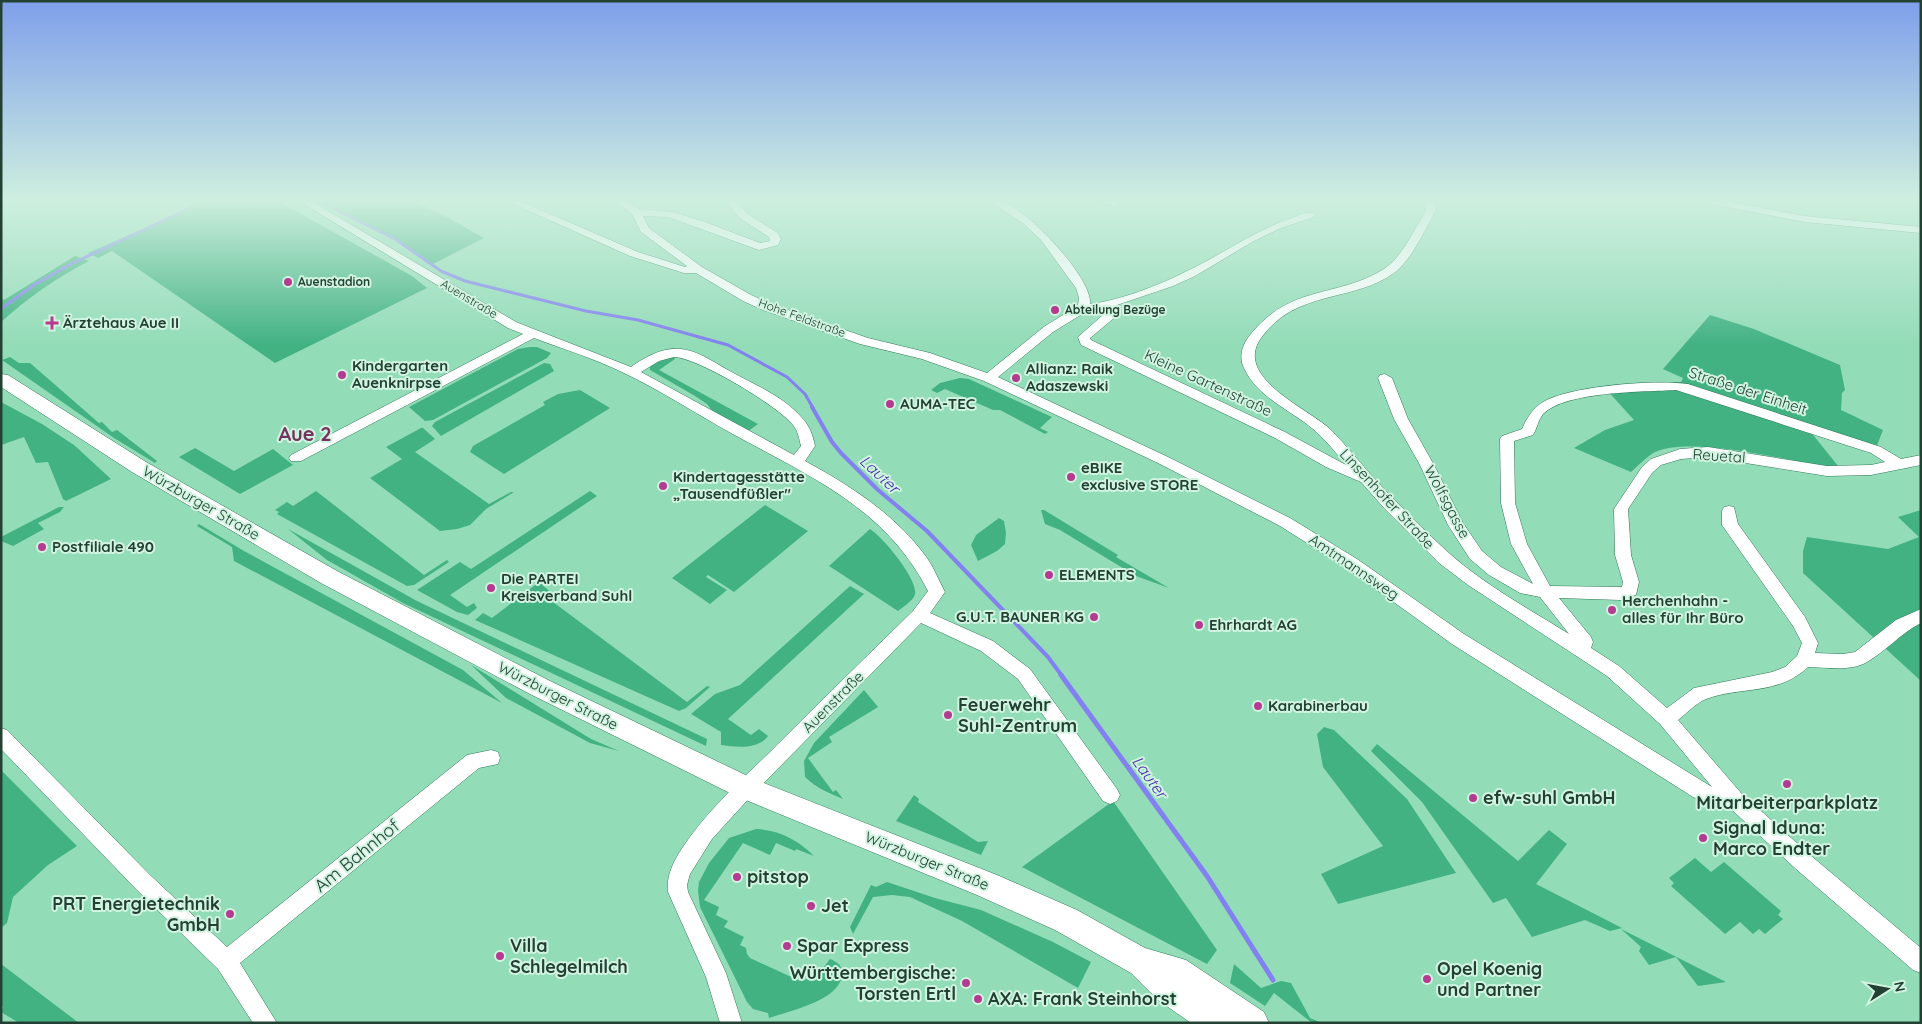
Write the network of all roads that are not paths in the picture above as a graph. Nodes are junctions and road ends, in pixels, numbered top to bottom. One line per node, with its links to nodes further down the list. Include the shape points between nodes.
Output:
1 (385, 249): 10 (street, Auenstraße)
2 (622, 249): 7 (street, via 684,270)
3 (670, 249): 7 (street, Hohe Feldstraße)
4 (1053, 249): 9 (street, via 1082,288)
5 (1232, 249): 8 (street, via 1169,284)
6 (1406, 249): 20 (street, Linsenhofer Straße, via 1392,268 1370,280 1298,303 1260,332 1248,347 1246,356 1261,384 1315,422)
7 (698, 270): 11 (street, Hohe Feldstraße, via 767,307 864,340)
8 (1106, 305): 9 (street); 20 (street, Kleine Gartenstraße, via 1111,310 1110,315 1084,337 1085,342)
9 (1084, 308): 13 (street, via 1049,329)
10 (532, 334): 12 (street, Auenstraße); 16 (street)
11 (955, 365): 13 (street, Amtmannsweg)
12 (632, 372): 18 (street, Auenstraße); 18 (street, via 658,357 682,353 766,395 789,412 806,434 808,446)
13 (988, 378): 32 (street, Amtmannsweg, via 1163,460 1285,522 1351,563 1458,639 1700,790 1723,800)
14 (1385, 378): 22 (street, Wolfsgasse, via 1401,419 1456,525 1476,555 1495,571 1526,589)
15 (1, 379): 30 (main road, Würzburger Straße, via 139,467 329,577 539,687)
16 (296, 458)
17 (1921, 460): 19 (street, Reuetal)
18 (796, 463): 23 (street, Auenstraße, via 881,517 919,556 936,592)
19 (1900, 465): 22 (street, Reuetal, via 1871,470 1827,471 1708,452 1680,454 1656,462 1621,509 1624,555 1632,582 1630,591 1621,594); 22 (street, Straße der Einheit, via 1876,450 1688,388 1676,386 1596,392 1561,398 1539,410 1528,432 1507,439 1508,503 1519,544)
20 (1363, 477): 25 (street, Linsenhofer Straße, via 1459,571)
21 (1729, 511): 26 (street, via 1730,525 1800,622 1810,643)
22 (1545, 592): 25 (street, via 1580,633 1585,642)
23 (919, 615): 30 (street, Auenstraße); 31 (street, via 988,646 1024,674)
24 (1921, 615): 26 (street, via 1902,625 1860,658)
25 (1582, 649): 27 (street, Linsenhofer Straße, via 1613,671)
26 (1804, 660): 27 (street, via 1791,672 1774,679 1700,693)
27 (1666, 719): 32 (street, Linsenhofer Straße)
28 (1, 736): 33 (street)
29 (491, 758): 33 (street, Am Bahnhof, via 474,761)
30 (746, 788): 34 (main road, Würzburger Straße, via 986,884 1066,920); 37 (street, via 699,841 680,872 677,885 725,1000)
31 (1110, 795)
32 (1734, 798): 35 (street, Linsenhofer Straße, via 1803,862)
33 (226, 962): 36 (street)
34 (1140, 962): 38 (main road, Würzburger Straße, via 1169,989); 39 (main road, Würzburger Straße, via 1175,971)
35 (1921, 962)
36 (266, 1023)
37 (731, 1023)
38 (1219, 1023)
39 (1253, 1023)

